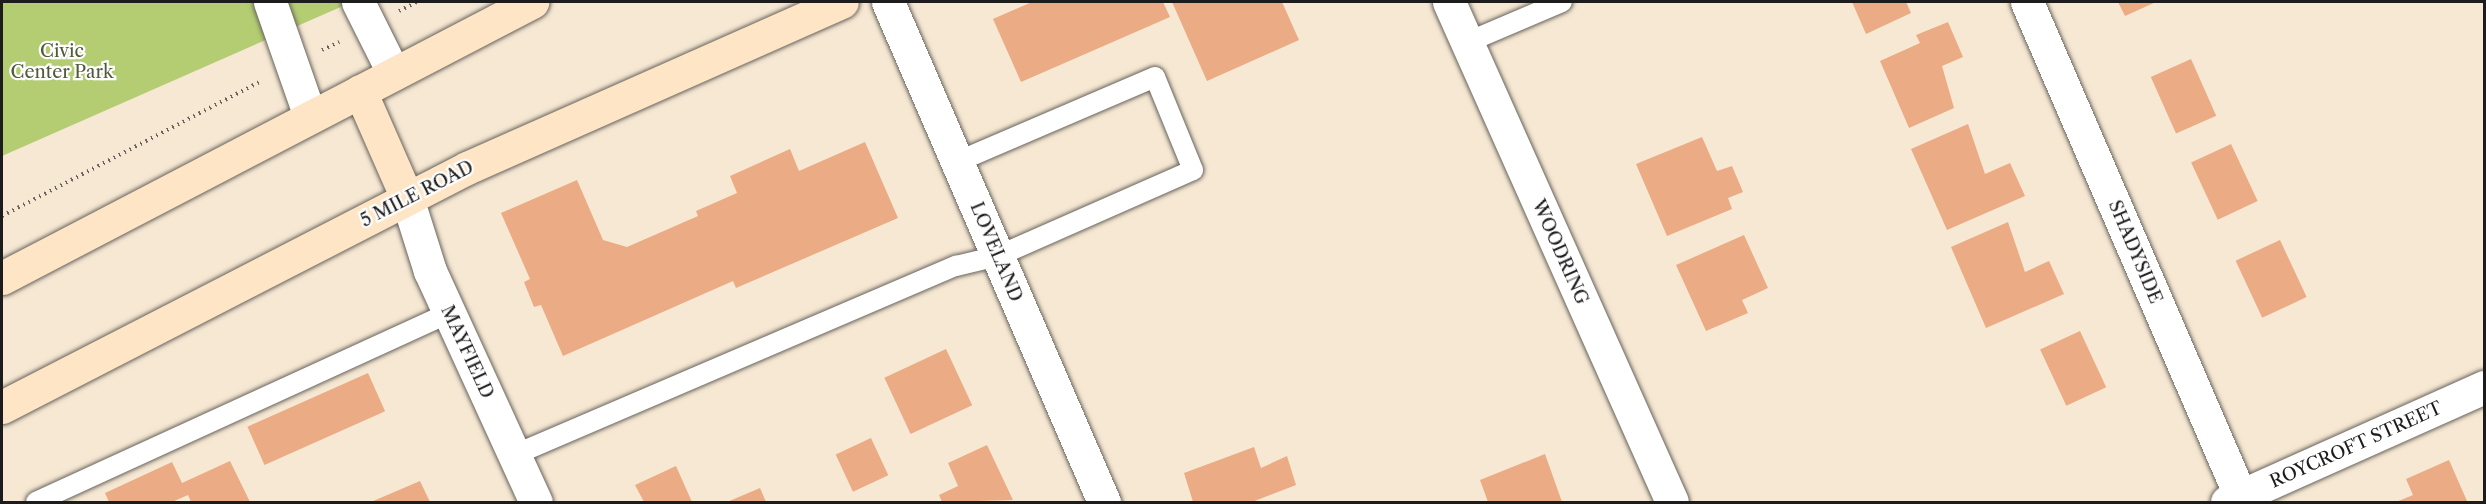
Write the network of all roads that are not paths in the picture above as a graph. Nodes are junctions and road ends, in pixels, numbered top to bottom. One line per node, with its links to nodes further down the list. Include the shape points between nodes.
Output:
1 (270, 2): 12 (street)
2 (532, 2): 10 (main road)
3 (842, 2): 14 (main road, 5 MILE ROAD)
4 (888, 2): 13 (street, LOVELAND)
5 (1449, 2): 9 (street, WOODRING)
6 (1562, 2): 9 (lane)
7 (2027, 2): 21 (street, SHADYSIDE)
8 (364, 14): 10 (street)
9 (1468, 42): 25 (street, WOODRING)
10 (394, 74): 11 (main road)
11 (360, 91): 12 (main road); 14 (main road)
12 (310, 116): 16 (main road)
13 (957, 162): 15 (street, LOVELAND); 15 (lane, via 1155,77 1193,170)
14 (407, 198): 17 (street, MAYFIELD, via 430,271); 19 (main road, 5 MILE ROAD)
15 (998, 256): 20 (lane, via 956,266); 24 (street, LOVELAND)
16 (2, 278)
17 (449, 313): 20 (street, MAYFIELD); 22 (lane)
18 (2484, 387): 21 (street, ROYCROFT STREET)
19 (2, 407)
20 (514, 455): 23 (street, MAYFIELD)
21 (2237, 501)
22 (36, 502)
23 (536, 502)
24 (1104, 502)
25 (1672, 502)

